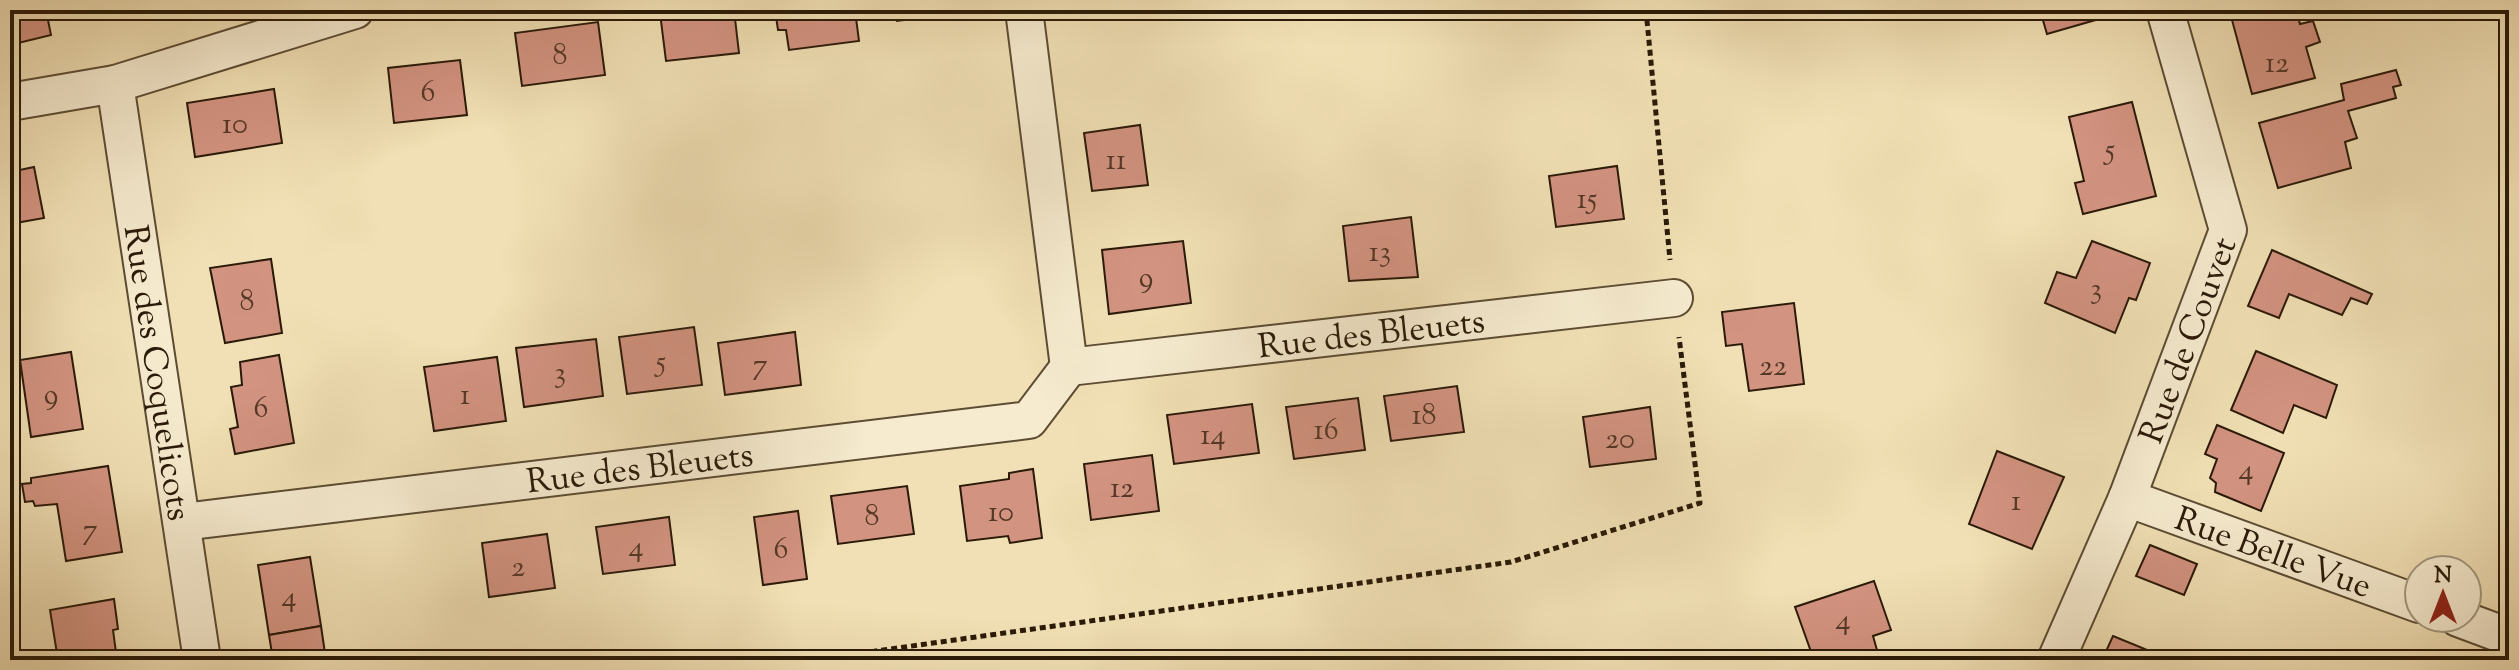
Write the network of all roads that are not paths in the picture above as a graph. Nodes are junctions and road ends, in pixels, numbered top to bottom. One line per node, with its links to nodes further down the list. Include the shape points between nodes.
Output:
1 (355, 10): 4 (street)
2 (1024, 10): 7 (street)
3 (2165, 10): 8 (street, Rue de Couvet, via 2228,230)
4 (115, 84): 5 (street); 9 (street, Rue des Coquelicots)
5 (10, 102)
6 (1674, 298): 7 (street, Rue des Bleuets)
7 (1069, 367): 9 (street, Rue des Bleuets, via 1029,420)
8 (2127, 498): 10 (street, Rue Belle Vue); 14 (street, Rue de Couvet)
9 (183, 522): 13 (street, Rue des Coquelicots)
10 (2403, 598)
11 (2483, 627): 12 (street)
12 (2509, 637)
13 (202, 660)
14 (2056, 660)

